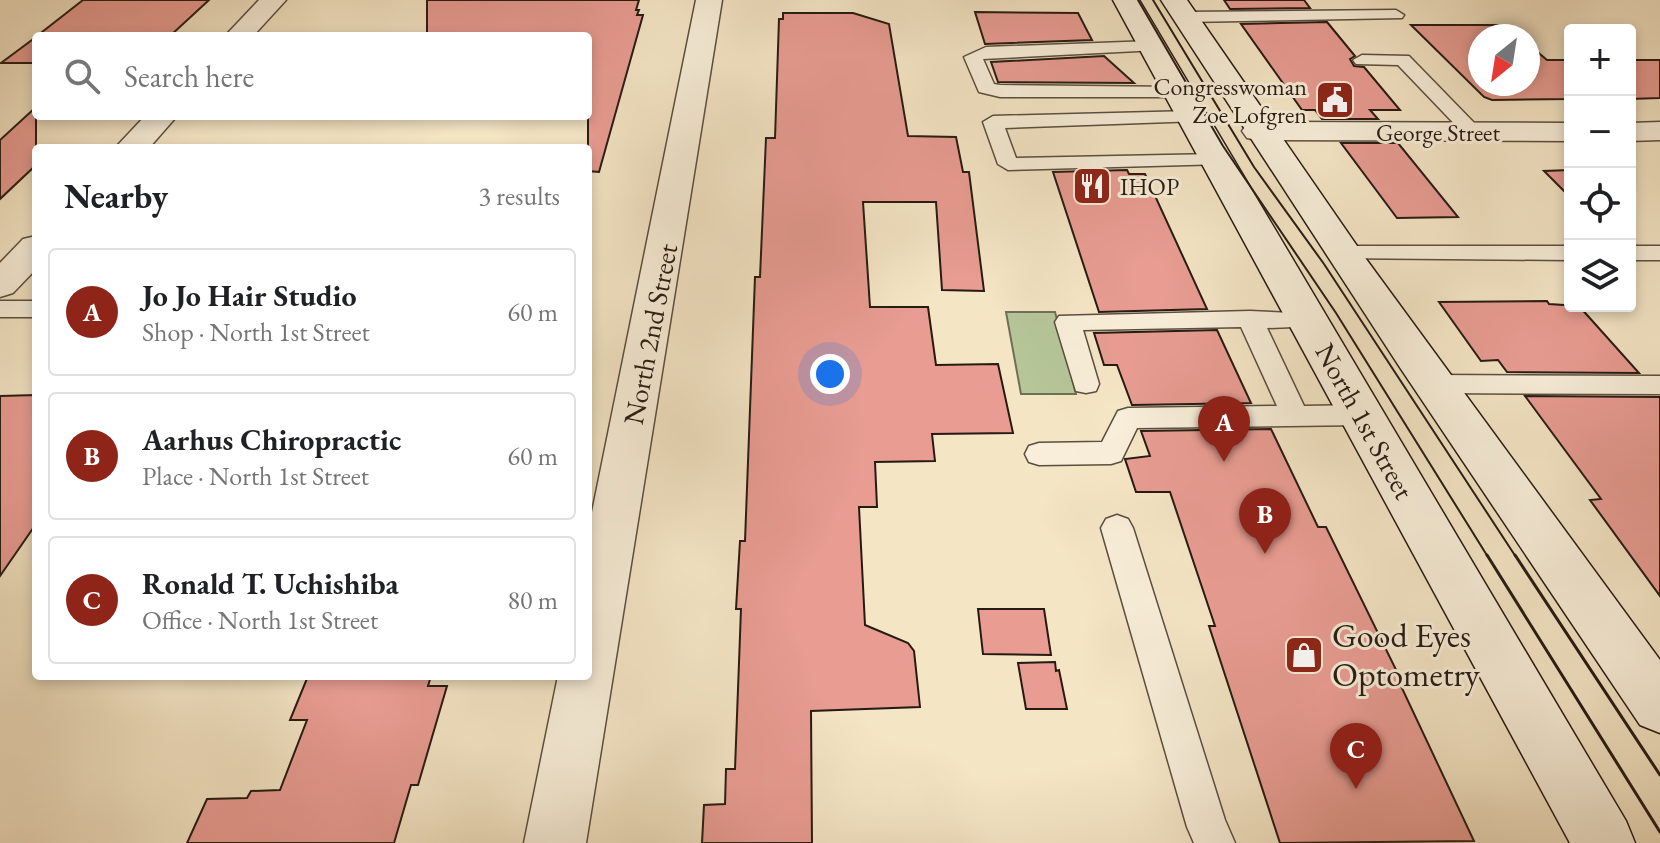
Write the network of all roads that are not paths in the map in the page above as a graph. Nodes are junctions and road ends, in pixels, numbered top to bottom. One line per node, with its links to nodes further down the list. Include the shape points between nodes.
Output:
1 (273, 0): 6 (main road)
2 (709, 0): 35 (main road, North 2nd Street)
3 (1126, 0): 7 (main road, North 1st Street)
4 (1180, 8): 5 (lane); 11 (main road)
5 (1396, 15)
6 (242, 32)
7 (1152, 46): 9 (main road, North 1st Street); 9 (lane, via 986,52 973,57 986,88)
8 (1362, 60): 13 (lane, via 1403,60)
9 (1185, 105): 17 (main road, North 1st Street); 17 (lane, via 993,122 1008,164)
10 (158, 120): 16 (main road)
11 (1258, 131): 13 (main road, George Street); 19 (main road)
12 (1660, 131): 15 (main road)
13 (1473, 132): 14 (main road, George Street)
14 (1564, 132)
15 (1636, 132)
16 (135, 144)
17 (1217, 160): 27 (main road, North 1st Street)
18 (32, 251): 23 (main road)
19 (1342, 253): 20 (lane); 29 (main road)
20 (1564, 253)
21 (1636, 253): 22 (lane)
22 (1660, 253)
23 (0, 285)
24 (0, 309): 25 (lane)
25 (32, 309)
26 (1250, 319): 27 (lane); 28 (lane, via 1068,322); 32 (lane)
27 (1308, 320): 31 (main road, North 1st Street)
28 (1086, 384)
29 (1431, 384): 30 (lane); 37 (main road)
30 (1660, 385)
31 (1362, 415): 32 (lane); 40 (main road, North 1st Street)
32 (1295, 416): 33 (lane, via 1128,418 1111,453)
33 (1039, 454)
34 (1117, 528): 39 (lane)
35 (592, 645)
36 (585, 680): 38 (main road)
37 (1660, 706)
38 (555, 843)
39 (1215, 843)
40 (1604, 843)

